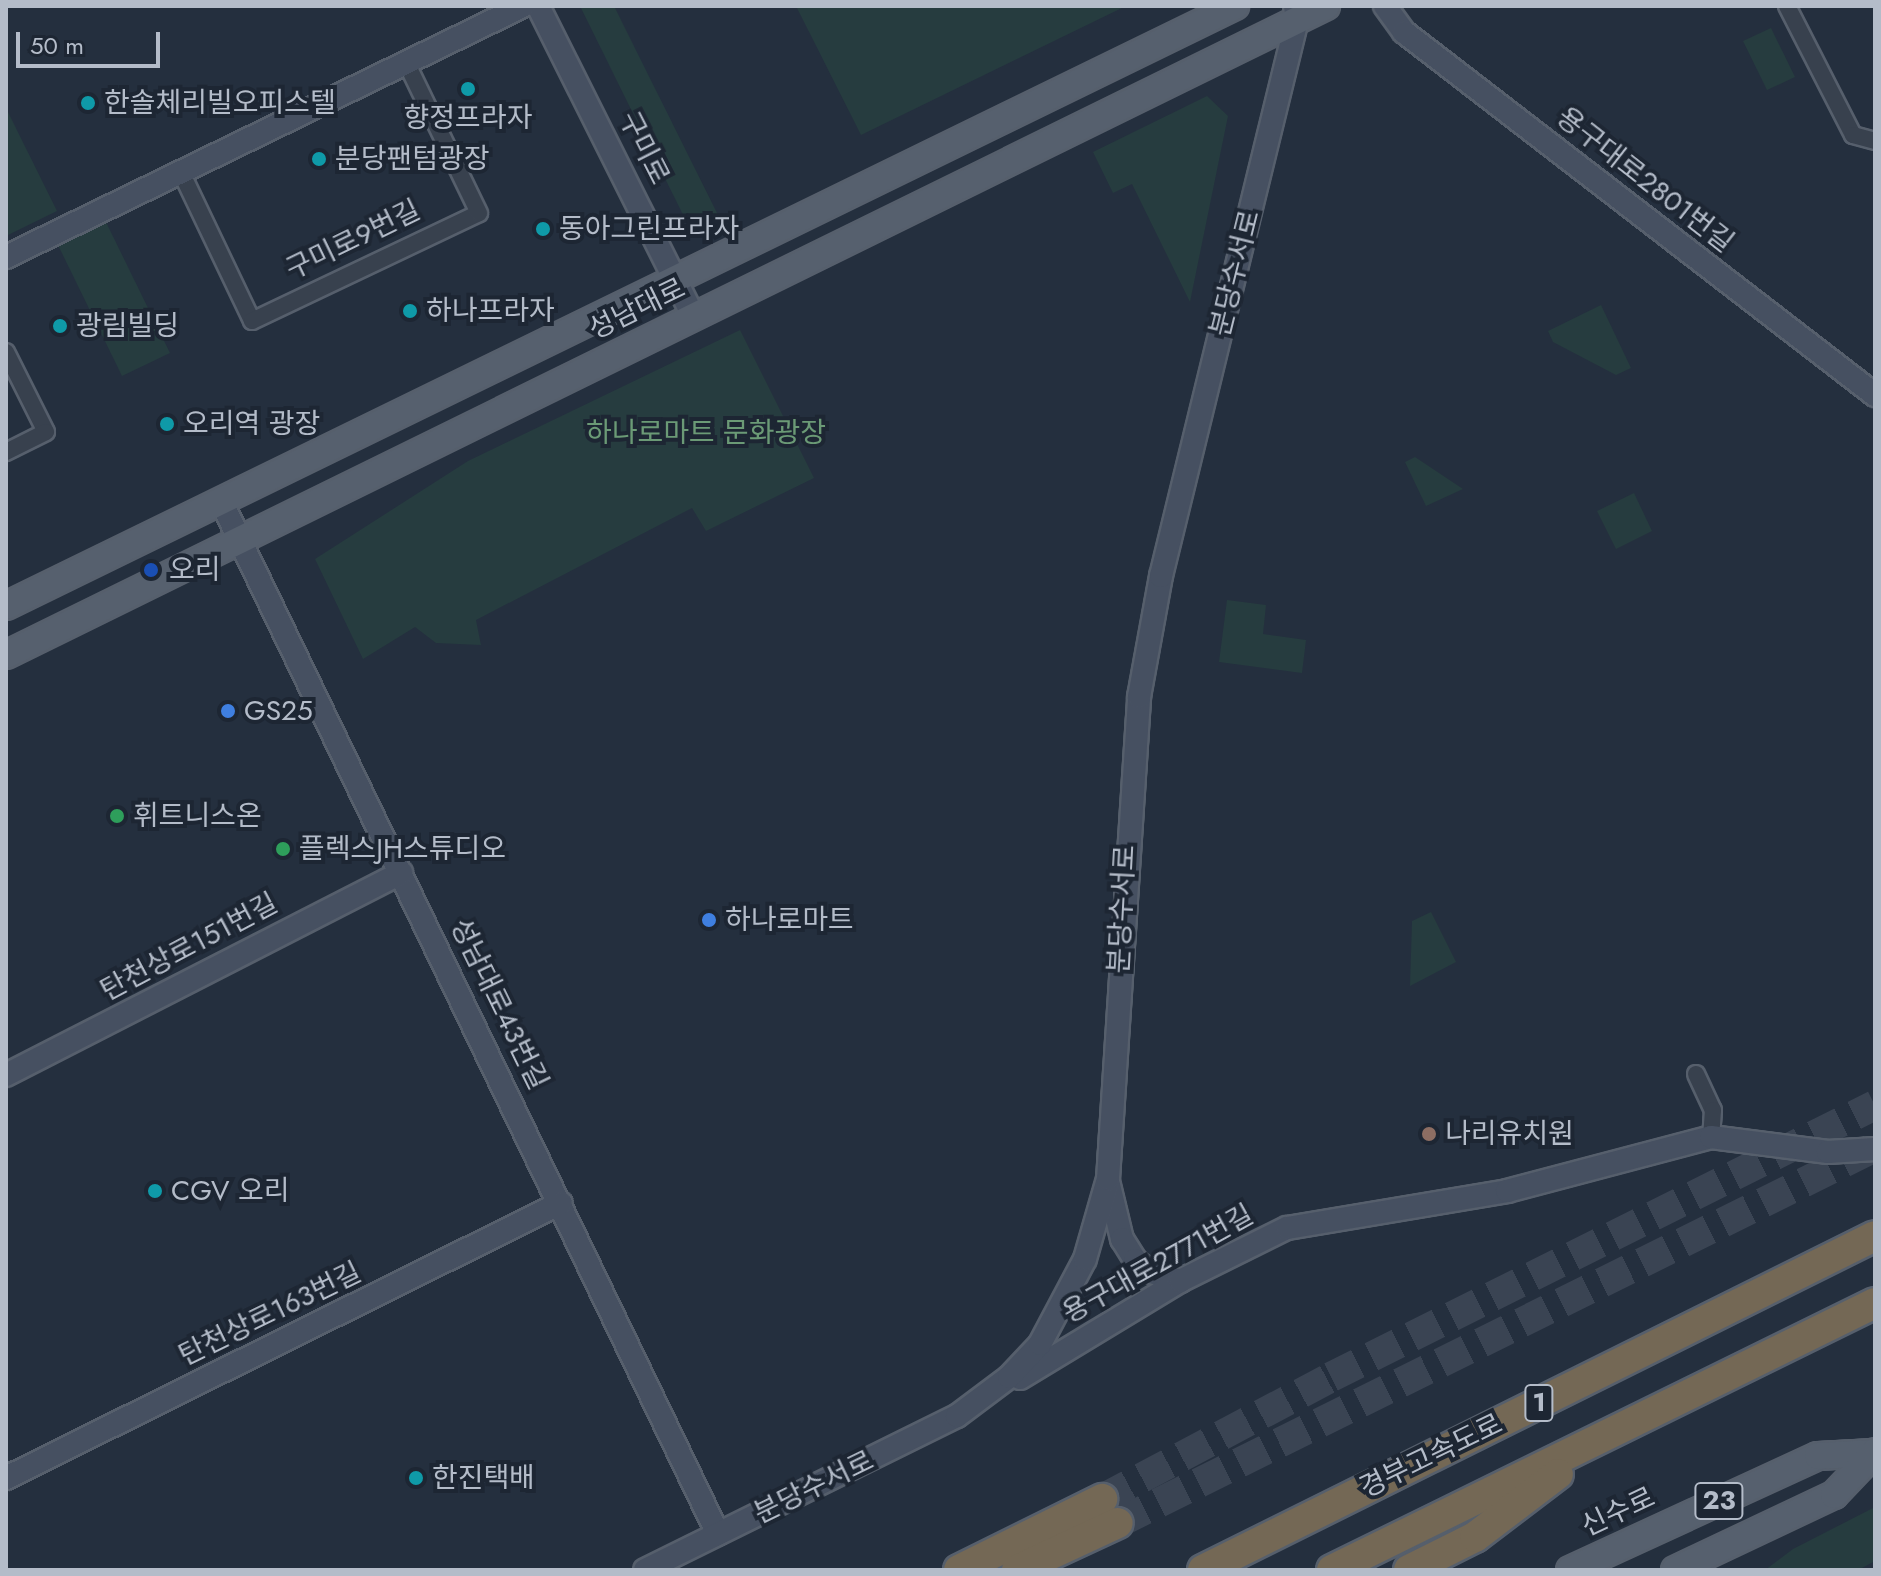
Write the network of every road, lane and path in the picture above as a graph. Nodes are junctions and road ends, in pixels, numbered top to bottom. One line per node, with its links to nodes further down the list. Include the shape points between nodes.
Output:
1 (523, 6): 8 (street)
2 (538, 6): 12 (street, 구미로)
3 (1235, 6): 12 (main road, 성남대로)
4 (1326, 6): 7 (main road, 성남대로)
5 (1385, 6): 15 (street, 용구대로2801번길, via 1404,32)
6 (1787, 6): 9 (street, via 1853,135)
7 (1296, 13): 13 (main road, 성남대로); 26 (street, 분당수서로, via 1161,576 1139,697)
8 (406, 62): 10 (street); 10 (street, 구미로9번길, via 479,213 252,321)
9 (1875, 141)
10 (181, 172): 11 (street)
11 (6, 257)
12 (676, 279): 13 (street, 구미로); 17 (main road, 성남대로)
13 (694, 317): 18 (main road, 성남대로)
14 (6, 352): 16 (street, via 46,432)
15 (1875, 395)
16 (6, 452)
17 (221, 501): 18 (street, 성남대로43번길); 19 (main road, 성남대로)
18 (240, 540): 20 (main road, 성남대로); 21 (street, 성남대로43번길)
19 (6, 606)
20 (6, 655)
21 (401, 873): 23 (street, 탄천상로151번길); 27 (street, 성남대로43번길)
22 (1696, 1074): 24 (street, via 1713,1110)
23 (6, 1075)
24 (1711, 1137): 25 (street, 용구대로2771번길, via 1828,1152); 29 (street, 용구대로2771번길, via 1507,1191 1287,1228)
25 (1875, 1149)
26 (1108, 1179): 29 (street, via 1122,1239 1135,1260 1148,1271); 31 (street, 분당수서로, via 1094,1235 1061,1313 1009,1377)
27 (561, 1203): 34 (street, 탄천상로163번길); 35 (street, 성남대로43번길)
28 (1875, 1236): 39 (highway, 경부고속도로 / 1)
29 (1180, 1281): 31 (street, 용구대로2771번길)
30 (1875, 1303): 32 (highway, 경부고속도로 / 1)
31 (957, 1416): 35 (street, 분당수서로)
32 (1614, 1431): 40 (highway, 경부고속도로 / 1); 41 (highway, via 1475,1537)
33 (1874, 1452): 42 (main road, 신수로 / 23, via 1818,1456); 43 (main road, 신수로 / 23, via 1834,1495)
34 (6, 1478)
35 (718, 1534): 36 (street, 분당수서로)
36 (645, 1570)
37 (959, 1570): 38 (highway, via 1110,1511)
38 (1017, 1570)
39 (1203, 1570)
40 (1332, 1570)
41 (1409, 1570)
42 (1570, 1570)
43 (1675, 1570)

